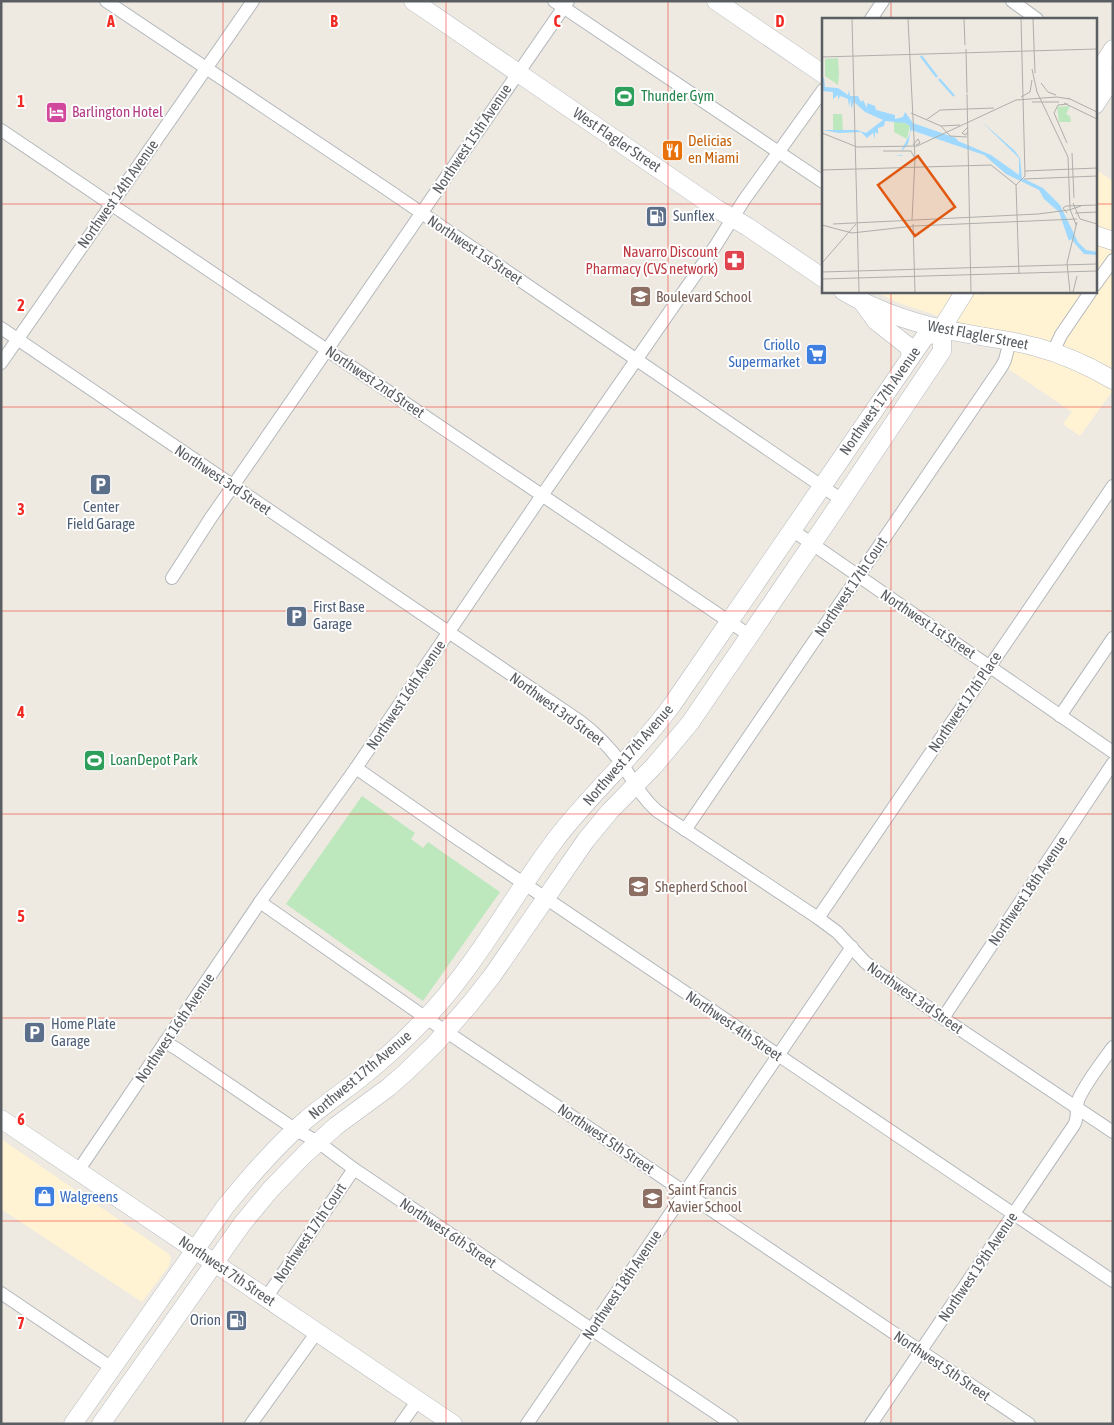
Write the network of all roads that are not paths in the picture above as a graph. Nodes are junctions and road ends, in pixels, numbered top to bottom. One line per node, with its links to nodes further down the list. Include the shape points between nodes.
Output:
1 (106, 1): 11 (street, Northwest 1st Street)
2 (253, 1): 11 (street, Northwest 14th Avenue)
3 (413, 1): 12 (main road, West Flagler Street)
4 (716, 1): 13 (main road)
5 (883, 1): 8 (street)
6 (1012, 1): 9 (street)
7 (562, 3): 12 (street, Northwest 15th Avenue); 17 (street)
8 (872, 18)
9 (1036, 18)
10 (1105, 65): 15 (main road)
11 (206, 68): 19 (street, Northwest 14th Avenue); 20 (street, Northwest 1st Street)
12 (518, 72): 20 (street, Northwest 15th Avenue); 21 (main road, West Flagler Street)
13 (822, 73)
14 (822, 91): 17 (street, Northwest 16th Avenue)
15 (1096, 101)
16 (1, 130): 19 (street, Northwest 2nd Street)
17 (779, 153): 18 (street); 21 (street, Northwest 16th Avenue)
18 (822, 181)
19 (111, 204): 33 (street, Northwest 14th Avenue); 35 (street, Northwest 2nd Street)
20 (421, 214): 35 (street, Northwest 15th Avenue); 38 (street, Northwest 1st Street)
21 (733, 218): 25 (main road, West Flagler Street); 38 (street, Northwest 16th Avenue)
22 (1096, 235): 23 (main road)
23 (1113, 241)
24 (1113, 260): 26 (street)
25 (822, 277)
26 (1096, 284)
27 (845, 292): 30 (main road, West Flagler Street)
28 (964, 292): 32 (main road)
29 (1090, 292): 36 (street, via 1060,335)
30 (864, 303): 32 (main road, West Flagler Street, via 907,320); 37 (main road, via 876,322 909,347)
31 (1, 328): 33 (street, Northwest 3rd Street)
32 (942, 328): 34 (main road, West Flagler Street); 37 (main road, Northwest 17th Avenue, via 924,338); 45 (main road, Northwest 17th Avenue, via 942,351)
33 (18, 339): 39 (street, Northwest 14th Avenue); 41 (street, Northwest 3rd Street)
34 (1010, 340): 36 (main road, West Flagler Street); 48 (street, Northwest 17th Court, via 1002,366)
35 (327, 350): 41 (street, Northwest 15th Avenue); 44 (street, Northwest 2nd Street)
36 (1053, 352): 40 (main road, West Flagler Street)
37 (911, 356): 42 (main road, Northwest 17th Avenue)
38 (637, 359): 42 (street, Northwest 1st Street); 44 (street, Northwest 16th Avenue)
39 (1, 363)
40 (1113, 380)
41 (233, 486): 49 (street, Northwest 15th Avenue); 51 (street, Northwest 3rd Street)
42 (822, 486): 45 (street, Northwest 1st Street); 46 (main road, Northwest 17th Avenue)
43 (1113, 486): 54 (street, Northwest 17th Place)
44 (542, 496): 50 (street, Northwest 2nd Street); 51 (street, Northwest 16th Avenue)
45 (842, 500): 47 (main road, Northwest 17th Avenue)
46 (792, 530): 47 (street, Northwest 1st Street); 50 (main road, Northwest 17th Avenue)
47 (812, 544): 48 (street, Northwest 1st Street); 52 (main road, Northwest 17th Avenue)
48 (858, 577): 54 (street, Northwest 1st Street); 61 (street, Northwest 17th Court)
49 (172, 578)
50 (730, 622): 52 (street, Northwest 2nd Street); 58 (main road, Northwest 17th Avenue, via 664,717)
51 (449, 632): 58 (street, Northwest 3rd Street, via 591,730); 59 (street, Northwest 16th Avenue)
52 (749, 635): 60 (main road, Northwest 17th Avenue, via 690,723)
53 (1113, 638): 55 (street)
54 (990, 666): 55 (street, Northwest 1st Street); 65 (street, Northwest 17th Place)
55 (1060, 716): 56 (street, Northwest 1st Street)
56 (1113, 752)
57 (1113, 763): 68 (street, Northwest 18th Avenue)
58 (622, 764): 60 (street, Northwest 3rd Street); 62 (main road, Northwest 17th Avenue, via 580,809)
59 (356, 768): 62 (street, Northwest 4th Street); 64 (street, Northwest 16th Avenue)
60 (635, 785): 61 (street, Northwest 3rd Street, via 649,804); 63 (main road, Northwest 17th Avenue, via 586,840)
61 (685, 830): 65 (street, Northwest 3rd Street)
62 (525, 884): 63 (street, Northwest 4th Street); 67 (main road, Northwest 17th Avenue, via 461,977)
63 (545, 898): 69 (main road, Northwest 17th Avenue, via 487,983); 72 (street, Northwest 4th Street)
64 (260, 902): 67 (street, Northwest 5th Street); 70 (street, Northwest 16th Avenue)
65 (818, 918): 66 (street, Northwest 3rd Street)
66 (852, 947): 68 (street, Northwest 3rd Street, via 874,970); 72 (street, Northwest 18th Avenue)
67 (426, 1018): 69 (street, Northwest 5th Street); 75 (main road, Northwest 17th Avenue, via 391,1054)
68 (943, 1018): 73 (street, Northwest 3rd Street)
69 (447, 1032): 77 (main road, Northwest 17th Avenue, via 406,1072); 80 (street, Northwest 5th Street)
70 (165, 1042): 75 (street, Northwest 6th Street); 79 (street, Northwest 16th Avenue)
71 (1113, 1046): 73 (street, Northwest 19th Avenue, via 1081,1095)
72 (777, 1056): 80 (street, Northwest 18th Avenue); 81 (street, Northwest 4th Street)
73 (1077, 1108): 76 (street, Northwest 3rd Street); 81 (street, Northwest 19th Avenue, via 1074,1125)
74 (1, 1119): 79 (main road, Northwest 7th Street)
75 (296, 1130): 77 (street, Northwest 6th Street); 82 (main road, Northwest 17th Avenue, via 248,1179)
76 (1113, 1132)
77 (318, 1142): 78 (street, Northwest 6th Street); 83 (main road, Northwest 17th Avenue, via 266,1194)
78 (354, 1169): 86 (street, Northwest 17th Court); 87 (street, Northwest 6th Street)
79 (78, 1171): 82 (main road, Northwest 7th Street)
80 (685, 1192): 87 (street, Northwest 18th Avenue); 89 (street, Northwest 5th Street)
81 (1013, 1215): 84 (street, Northwest 4th Street); 89 (street, Northwest 19th Avenue)
82 (195, 1250): 83 (main road, Northwest 7th Street); 90 (main road, Northwest 17th Avenue)
83 (215, 1263): 86 (main road, Northwest 7th Street); 93 (main road, Northwest 17th Avenue)
84 (1113, 1281)
85 (1, 1293): 90 (street)
86 (266, 1298): 88 (main road, Northwest 7th Street)
87 (591, 1329): 97 (street, Northwest 18th Avenue); 98 (street, Northwest 6th Street)
88 (317, 1332): 91 (main road, Northwest 7th Street); 94 (street)
89 (920, 1352): 99 (street, Northwest 19th Avenue); 100 (street, Northwest 5th Street)
90 (112, 1368): 92 (main road, Northwest 17th Avenue)
91 (418, 1400): 95 (street); 96 (main road, Northwest 7th Street)
92 (73, 1424)
93 (101, 1424)
94 (251, 1424)
95 (402, 1424)
96 (452, 1424)
97 (527, 1424)
98 (732, 1424)
99 (871, 1424)
100 (1029, 1424)

